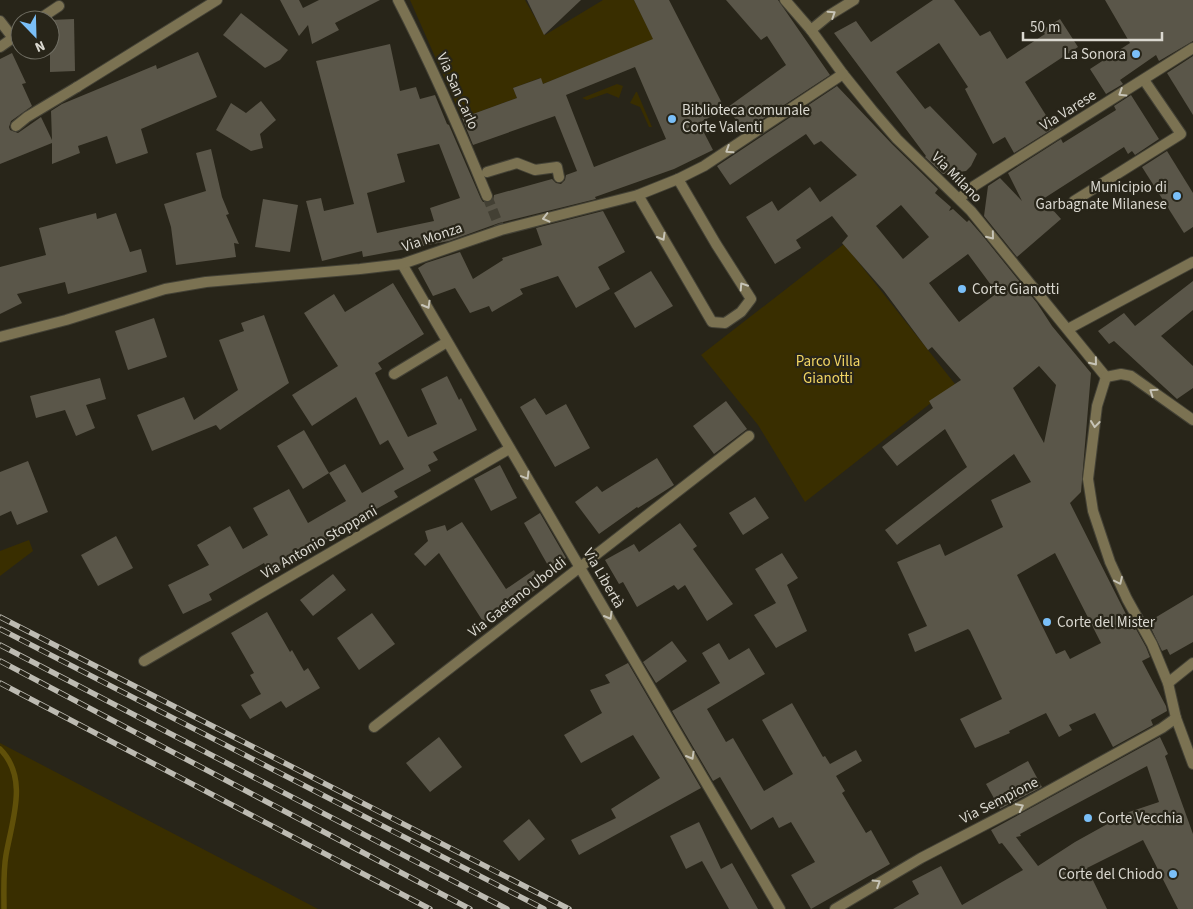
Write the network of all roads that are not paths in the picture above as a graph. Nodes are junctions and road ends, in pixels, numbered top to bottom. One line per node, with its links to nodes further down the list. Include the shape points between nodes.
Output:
1 (217, 0): 13 (street)
2 (398, 0): 18 (street, Via San Carlo, via 454,117)
3 (786, 0): 9 (street, Via Milano)
4 (854, 0): 9 (street, one-way to 4)
5 (59, 6): 6 (street)
6 (53, 10)
7 (0, 21): 8 (street)
8 (10, 30)
9 (811, 30): 11 (street, Via Milano)
10 (1193, 48): 12 (street, Via Varese)
11 (843, 74): 16 (street, Via Monza, one-way to 16, via 704,166); 19 (street, Via Milano, via 897,138)
12 (1144, 80): 19 (street, Via Varese, one-way to 19, via 974,186); 20 (street, via 1181,134)
13 (16, 126)
14 (487, 172): 15 (street, via 517,163 535,170 557,167)
15 (560, 177)
16 (678, 179): 17 (street, Via Monza); 17 (street, one-way to 16, via 712,322 725,322 741,312 752,299)
17 (638, 195): 22 (street, Via Monza, one-way to 22, via 570,208 500,228)
18 (487, 196)
19 (960, 198): 23 (street, Via Milano, one-way to 23)
20 (1074, 201)
21 (1193, 262): 23 (street)
22 (402, 264): 24 (street, Via Monza, via 206,282 165,289); 25 (street, Via Libertà, one-way to 25)
23 (1068, 329): 27 (street, Via Milano, one-way to 27)
24 (0, 337)
25 (447, 342): 26 (street); 30 (street, Via Libertà)
26 (394, 374)
27 (1106, 377): 28 (street, one-way to 27, via 1131,376); 34 (street, one-way to 34, via 1097,406 1088,479 1093,511 1110,562)
28 (1193, 420)
29 (749, 436): 31 (street, Via Gaetano Uboldi)
30 (509, 449): 31 (street, Via Libertà, one-way to 31); 32 (street, Via Antonio Stoppani)
31 (580, 567): 36 (street, Via Gaetano Uboldi); 38 (street, Via Libertà, one-way to 38)
32 (144, 661)
33 (1193, 663): 34 (street)
34 (1168, 683): 35 (street)
35 (1176, 718): 37 (street); 39 (street, Via Sempione, one-way to 35, via 895,872 1024,805)
36 (374, 727)
37 (1193, 764)
38 (780, 909)
39 (836, 909)

